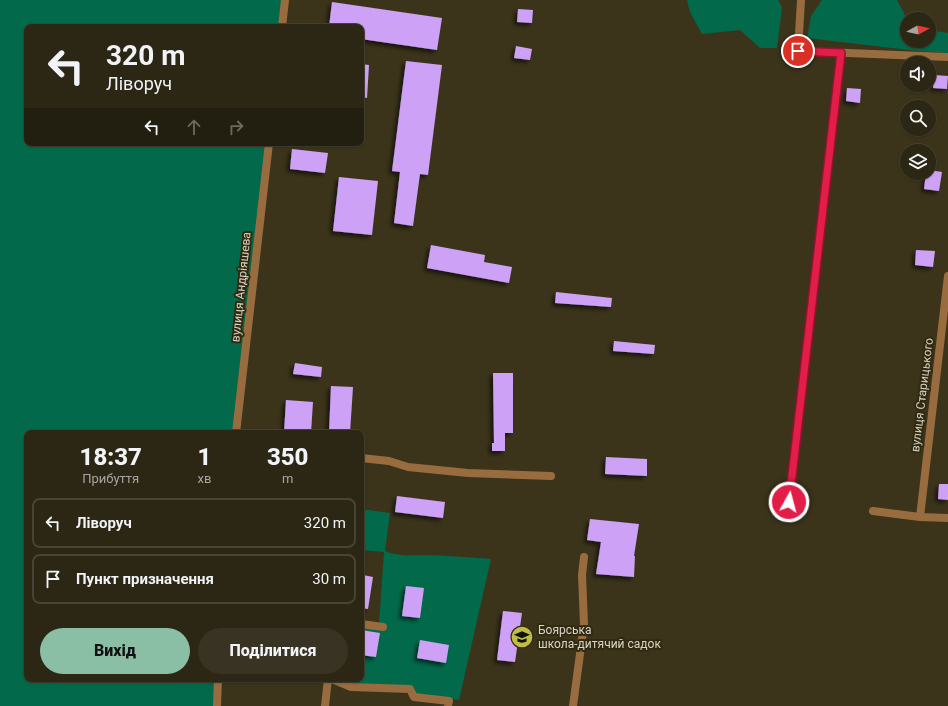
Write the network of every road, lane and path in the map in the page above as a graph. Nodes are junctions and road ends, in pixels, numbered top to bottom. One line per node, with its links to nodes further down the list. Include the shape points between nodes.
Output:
1 (285, 0): 3 (street)
2 (801, 0): 4 (street, via 798,51)
3 (282, 24)
4 (841, 53): 5 (street); 11 (street)
5 (948, 57)
6 (269, 146): 8 (street, вулиця Андріяшева)
7 (948, 276): 13 (street, вулиця Старицького)
8 (236, 430)
9 (364, 458): 10 (street, via 388,461 408,467 468,473)
10 (551, 476)
11 (789, 502)
12 (873, 511): 13 (street)
13 (920, 517): 14 (street)
14 (948, 518)
15 (584, 557): 24 (street, via 584,624)
16 (364, 624): 17 (street)
17 (383, 627)
18 (218, 682): 21 (street)
19 (328, 682): 22 (street)
20 (339, 682): 23 (street, via 351,687 410,688 414,697 449,701)
21 (217, 706)
22 (325, 706)
23 (448, 706)
24 (573, 706)

